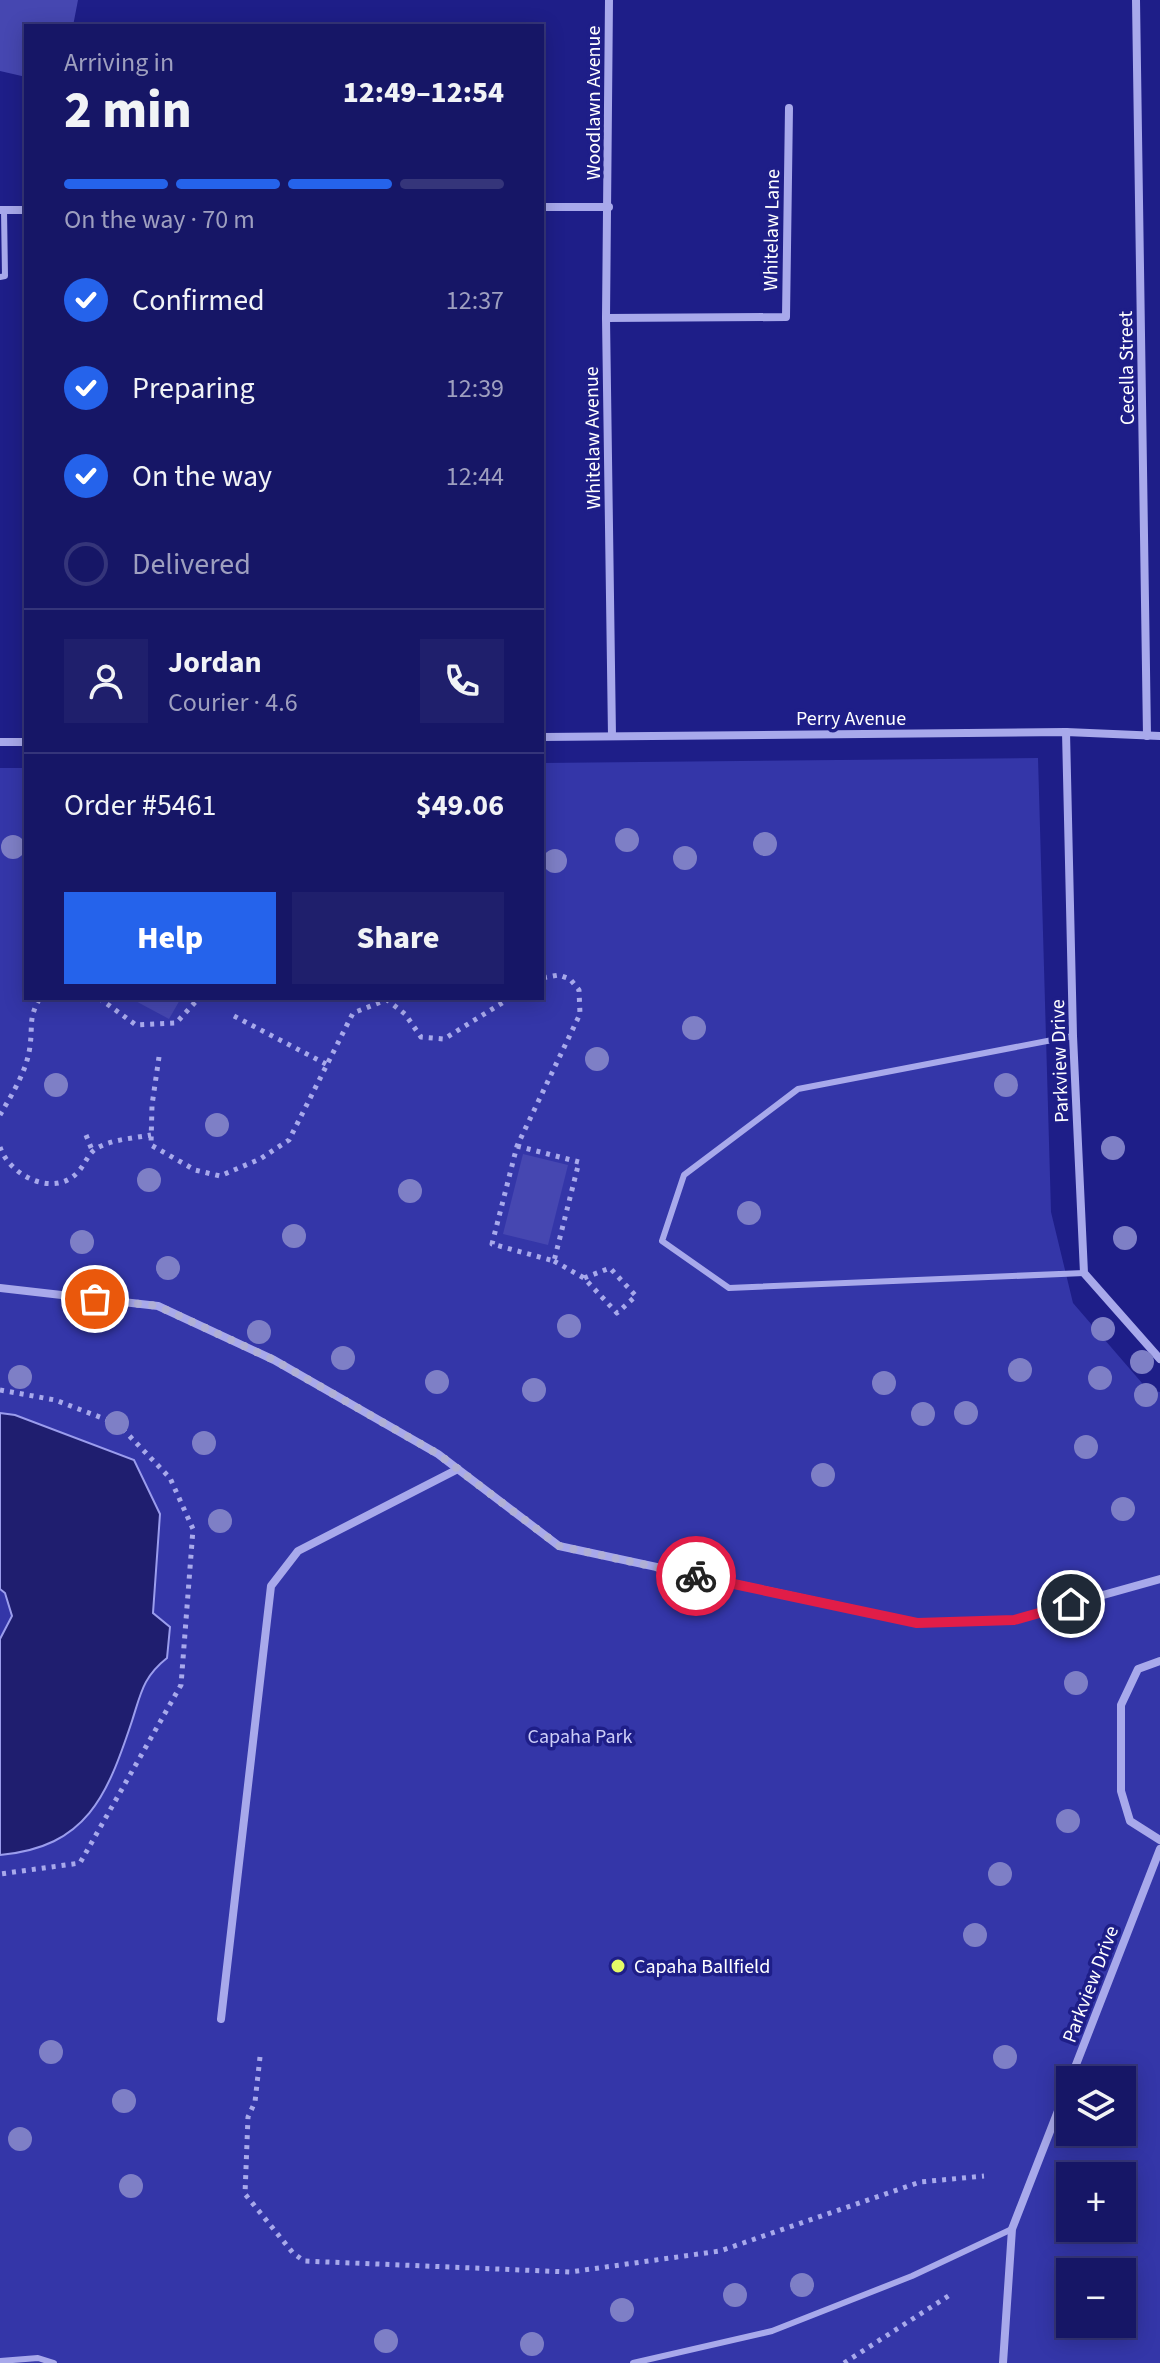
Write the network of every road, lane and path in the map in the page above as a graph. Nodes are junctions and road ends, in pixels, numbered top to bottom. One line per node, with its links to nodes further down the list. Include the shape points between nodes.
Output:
1 (609, 0): 5 (street, Woodlawn Avenue)
2 (1136, 0): 12 (street, Cecella Street)
3 (789, 108): 9 (street, Whitelaw Lane, via 786,317)
4 (544, 207): 5 (street)
5 (609, 207): 9 (street, Whitelaw Avenue)
6 (2, 210): 7 (street); 8 (lane, via 5,276)
7 (24, 210)
8 (0, 277)
9 (606, 318): 11 (street, Whitelaw Avenue)
10 (1066, 732): 11 (street, Perry Avenue); 12 (street, Perry Avenue); 25 (street, Parkview Drive)
11 (612, 736): 14 (street, Perry Avenue)
12 (1147, 736): 13 (street, Perry Avenue)
13 (1160, 736)
14 (544, 737)
15 (0, 742): 16 (street)
16 (24, 742)
17 (544, 978): 31 (path, via 570,979 579,990 580,1014)
18 (39, 1000): 28 (path, via 29,1017 30,1046 21,1076)
19 (102, 1000): 20 (path, via 136,1025 176,1023)
20 (197, 1000)
21 (384, 1000): 27 (path, via 353,1013)
22 (387, 1000): 23 (path, via 421,1037 432,1040 444,1039)
23 (507, 1000)
24 (234, 1016): 27 (path)
25 (1073, 1036): 35 (street, Parkview Drive); 35 (lane, via 798,1089 684,1175 662,1241 729,1288)
26 (159, 1057): 30 (path)
27 (326, 1064): 30 (path, via 289,1140 220,1176 195,1170 151,1145)
28 (0, 1115)
29 (86, 1135): 33 (path)
30 (151, 1135): 33 (path)
31 (517, 1146): 34 (path, via 492,1244); 34 (path, via 579,1162)
32 (0, 1147): 33 (path, via 13,1169 54,1184 77,1174)
33 (92, 1150)
34 (554, 1261): 36 (path)
35 (1084, 1273): 38 (street)
36 (584, 1278): 36 (path, via 617,1313 636,1296 610,1268)
37 (0, 1288): 40 (street, via 158,1306 274,1360)
38 (1160, 1359)
39 (0, 1390): 45 (path, via 55,1400 118,1424 170,1478 193,1529 181,1685 80,1863)
40 (458, 1469): 41 (street, via 559,1546 917,1623 1014,1620); 46 (street, via 298,1551 271,1586)
41 (1160, 1579)
42 (1160, 1661): 43 (street, via 1138,1669 1121,1705 1121,1791 1130,1821)
43 (1160, 1840)
44 (1160, 1849): 49 (street, Parkview Drive)
45 (0, 1874)
46 (221, 2019)
47 (260, 2057): 48 (path, via 248,2117 245,2194 304,2261 570,2272 720,2251 920,2182)
48 (984, 2176)
49 (1012, 2229): 53 (lane, via 912,2276 772,2331); 55 (street, Parkview Drive)
50 (953, 2293): 54 (path)
51 (0, 2361): 52 (lane, via 38,2358)
52 (54, 2363)
53 (633, 2363)
54 (844, 2363)
55 (1003, 2363)

